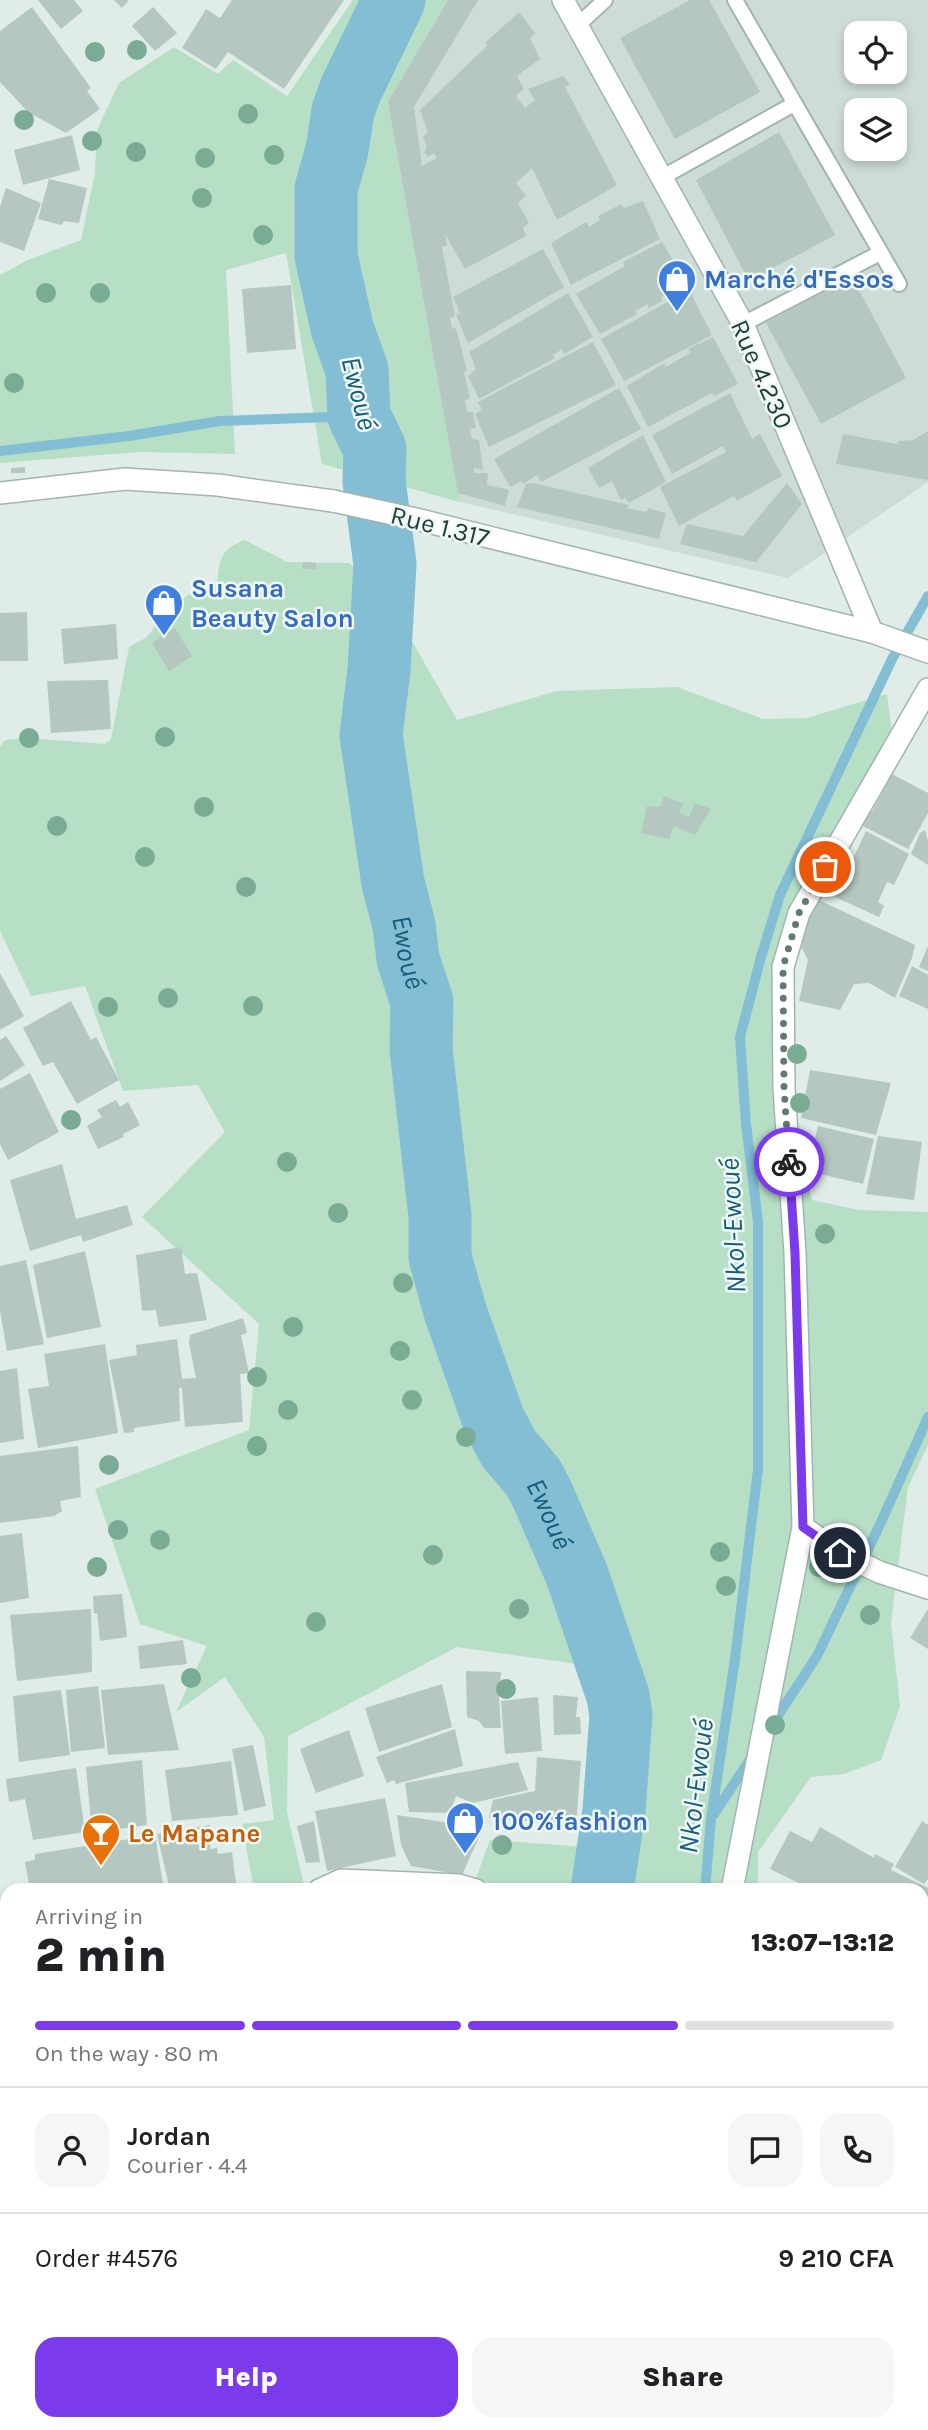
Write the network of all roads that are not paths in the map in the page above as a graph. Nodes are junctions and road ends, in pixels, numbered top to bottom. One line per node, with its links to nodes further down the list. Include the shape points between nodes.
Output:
1 (563, 0): 4 (street, Rue 4.230)
2 (605, 0): 4 (lane)
3 (735, 0): 5 (lane)
4 (578, 25): 6 (street, Rue 4.230)
5 (794, 104): 6 (lane); 7 (lane)
6 (661, 178): 9 (street, Rue 4.230)
7 (880, 253): 8 (lane); 9 (lane)
8 (899, 284)
9 (743, 324): 11 (street, Rue 4.230)
10 (0, 494): 11 (street, Rue 1.317, via 125,479 218,485 332,501)
11 (880, 634): 12 (street)
12 (925, 651)
13 (928, 689): 14 (street, via 799,913 783,967)
14 (803, 1527): 15 (street, via 840,1553); 18 (street)
15 (928, 1588)
16 (334, 1883): 17 (street)
17 (412, 1883)
18 (733, 1883)

